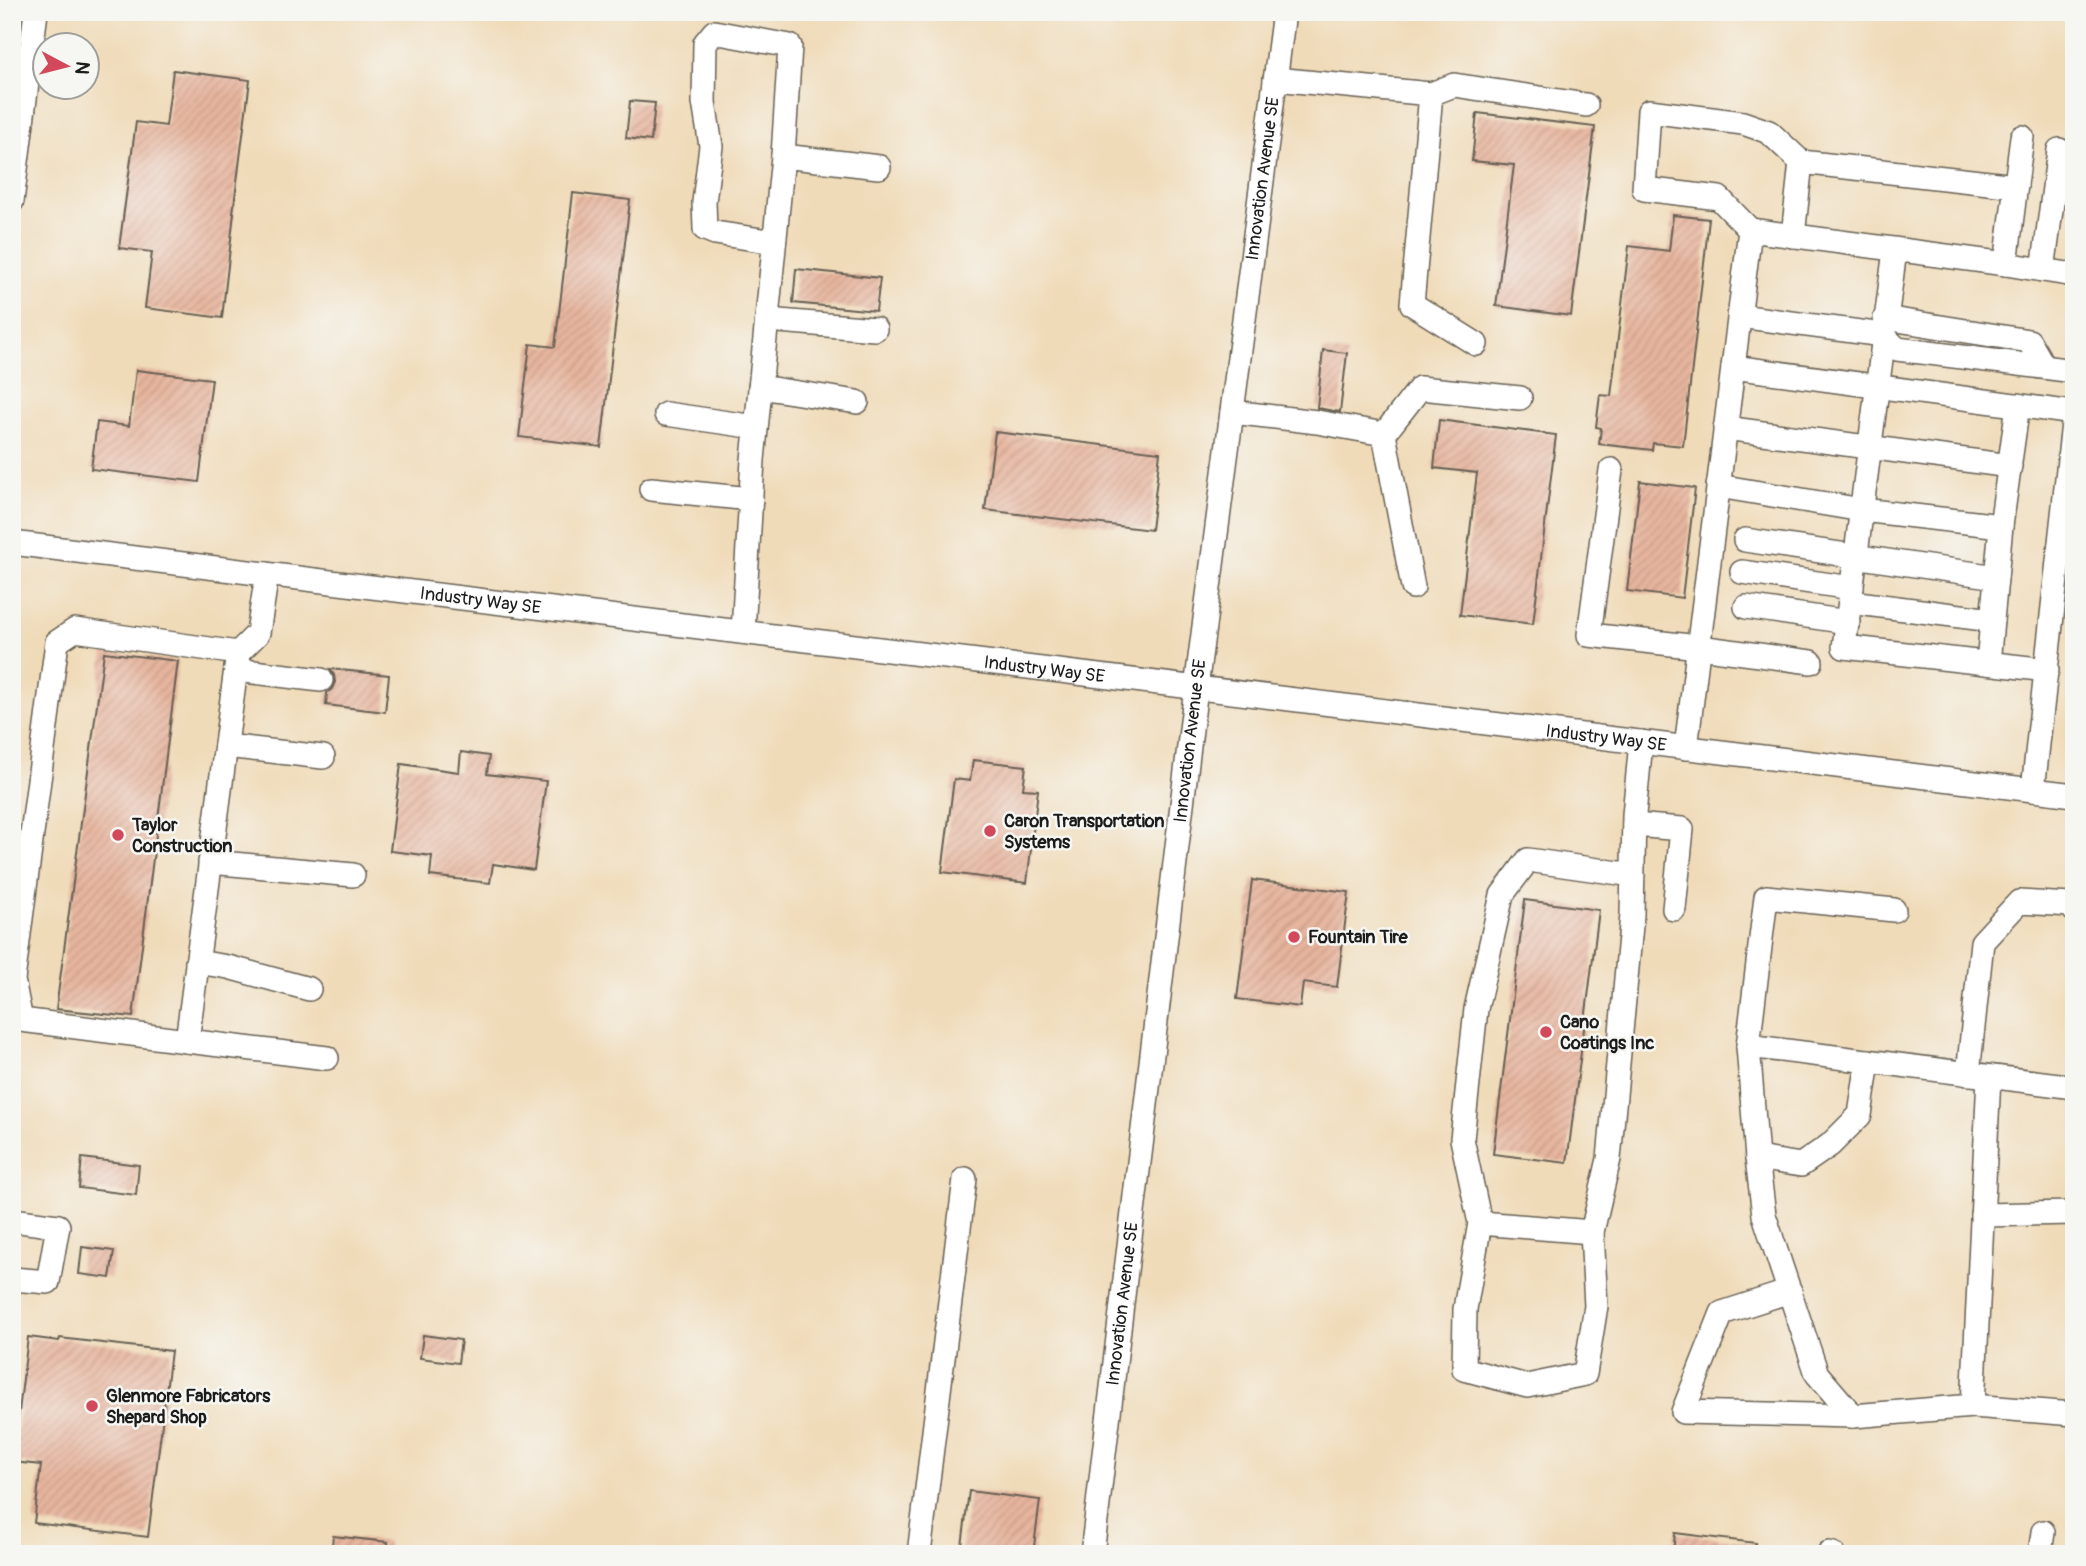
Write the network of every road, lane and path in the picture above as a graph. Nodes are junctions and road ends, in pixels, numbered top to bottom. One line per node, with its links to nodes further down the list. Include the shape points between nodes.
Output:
1 (36, 12): 12 (street)
2 (1284, 12): 3 (street, Innovation Avenue SE)
3 (1275, 79): 4 (street); 32 (street, Innovation Avenue SE)
4 (1431, 94): 5 (street, via 1454,85); 24 (street, via 1412,304)
5 (1586, 105)
6 (2022, 137): 11 (street)
7 (2059, 150): 18 (street)
8 (783, 156): 10 (street); 15 (street); 15 (street, via 790,46 714,32 705,43 704,102 711,146 705,229)
9 (1801, 162): 11 (street); 13 (street, via 1769,132 1743,123 1649,110 1644,189 1719,198); 14 (street)
10 (879, 167)
11 (2015, 186): 17 (street)
12 (12, 201)
13 (1750, 230): 14 (street); 20 (street)
14 (1793, 236): 16 (street)
15 (775, 243): 21 (street)
16 (1895, 250): 17 (street); 22 (street)
17 (2006, 264): 18 (street)
18 (2043, 270): 19 (street)
19 (2074, 275)
20 (1739, 316): 22 (street); 25 (street)
21 (767, 320): 23 (street); 28 (street)
22 (1884, 327): 26 (street, via 1897,349); 27 (street)
23 (875, 330)
24 (1476, 344)
25 (1733, 367): 27 (street); 36 (street)
26 (2074, 371)
27 (1878, 386): 31 (street); 38 (street)
28 (760, 387): 30 (street); 35 (street)
29 (1520, 398): 37 (street, via 1420,388)
30 (857, 402)
31 (2018, 405): 34 (street); 39 (street)
32 (1232, 412): 37 (street); 63 (street, Innovation Avenue SE)
33 (666, 414): 35 (street)
34 (2074, 414): 61 (street)
35 (757, 426): 43 (street)
36 (1725, 428): 38 (street); 41 (street)
37 (1384, 434): 52 (street)
38 (1870, 447): 39 (street); 44 (street)
39 (2010, 466): 45 (street)
40 (1611, 470): 57 (street, via 1589,635)
41 (1718, 486): 44 (street); 57 (street)
42 (650, 489): 43 (street)
43 (751, 499): 56 (street)
44 (1862, 510): 45 (street); 48 (street)
45 (2001, 526): 51 (street)
46 (1745, 540): 48 (street)
47 (12, 543): 50 (street, Industry Way SE)
48 (1856, 555): 51 (street); 53 (street)
49 (1742, 572): 53 (street)
50 (267, 574): 56 (street, Industry Way SE); 58 (street, via 258,633)
51 (1996, 577): 55 (street)
52 (1413, 587)
53 (1850, 604): 54 (street); 55 (street); 60 (street, via 1844,647)
54 (1746, 607)
55 (1992, 620): 60 (street)
56 (743, 632): 63 (street, Industry Way SE)
57 (1699, 647): 59 (street); 66 (street)
58 (237, 661): 62 (street); 65 (street); 78 (street, via 75,630 57,642)
59 (1811, 662)
60 (1988, 663): 61 (street)
61 (2047, 670): 68 (street)
62 (321, 680)
63 (1196, 688): 64 (street, Industry Way SE); 99 (street, Innovation Avenue SE)
64 (1641, 742): 66 (street, Industry Way SE); 70 (street)
65 (226, 746): 67 (street); 71 (street)
66 (1686, 748): 68 (street, Industry Way SE)
67 (323, 757)
68 (2032, 790): 69 (street, Industry Way SE)
69 (2074, 795)
70 (1634, 825): 73 (street); 74 (street, via 1682,829)
71 (210, 862): 72 (street); 77 (street)
72 (353, 875)
73 (1633, 875): 91 (street, via 1528,860 1502,895 1476,1009 1462,1139); 92 (street, via 1609,1159)
74 (1674, 909)
75 (1894, 910): 81 (street, via 1766,897)
76 (2074, 910): 84 (street, via 2071,905 2019,902 1982,942)
77 (197, 962): 79 (street); 80 (street)
78 (13, 980): 80 (street, via 21,1020)
79 (309, 989)
80 (187, 1041): 82 (street)
81 (1748, 1046): 83 (street); 86 (street)
82 (327, 1058)
83 (1868, 1061): 84 (street); 86 (street, via 1860,1115 1830,1145 1801,1166)
84 (1979, 1075): 85 (street); 89 (street)
85 (2074, 1087)
86 (1757, 1158): 94 (street, via 1764,1215)
87 (965, 1179): 98 (street)
88 (2074, 1213): 89 (street)
89 (1982, 1215): 95 (street)
90 (12, 1220): 93 (street, via 58,1226 48,1282)
91 (1480, 1223): 92 (street); 92 (street, via 1465,1309 1464,1369 1527,1386 1585,1374 1596,1306)
92 (1592, 1232)
93 (12, 1279)
94 (1790, 1291): 97 (street, via 1817,1374); 97 (street, via 1722,1313 1683,1412)
95 (1973, 1406): 96 (street); 97 (street)
96 (2074, 1414)
97 (1853, 1416)
98 (919, 1554)
99 (1092, 1554)

